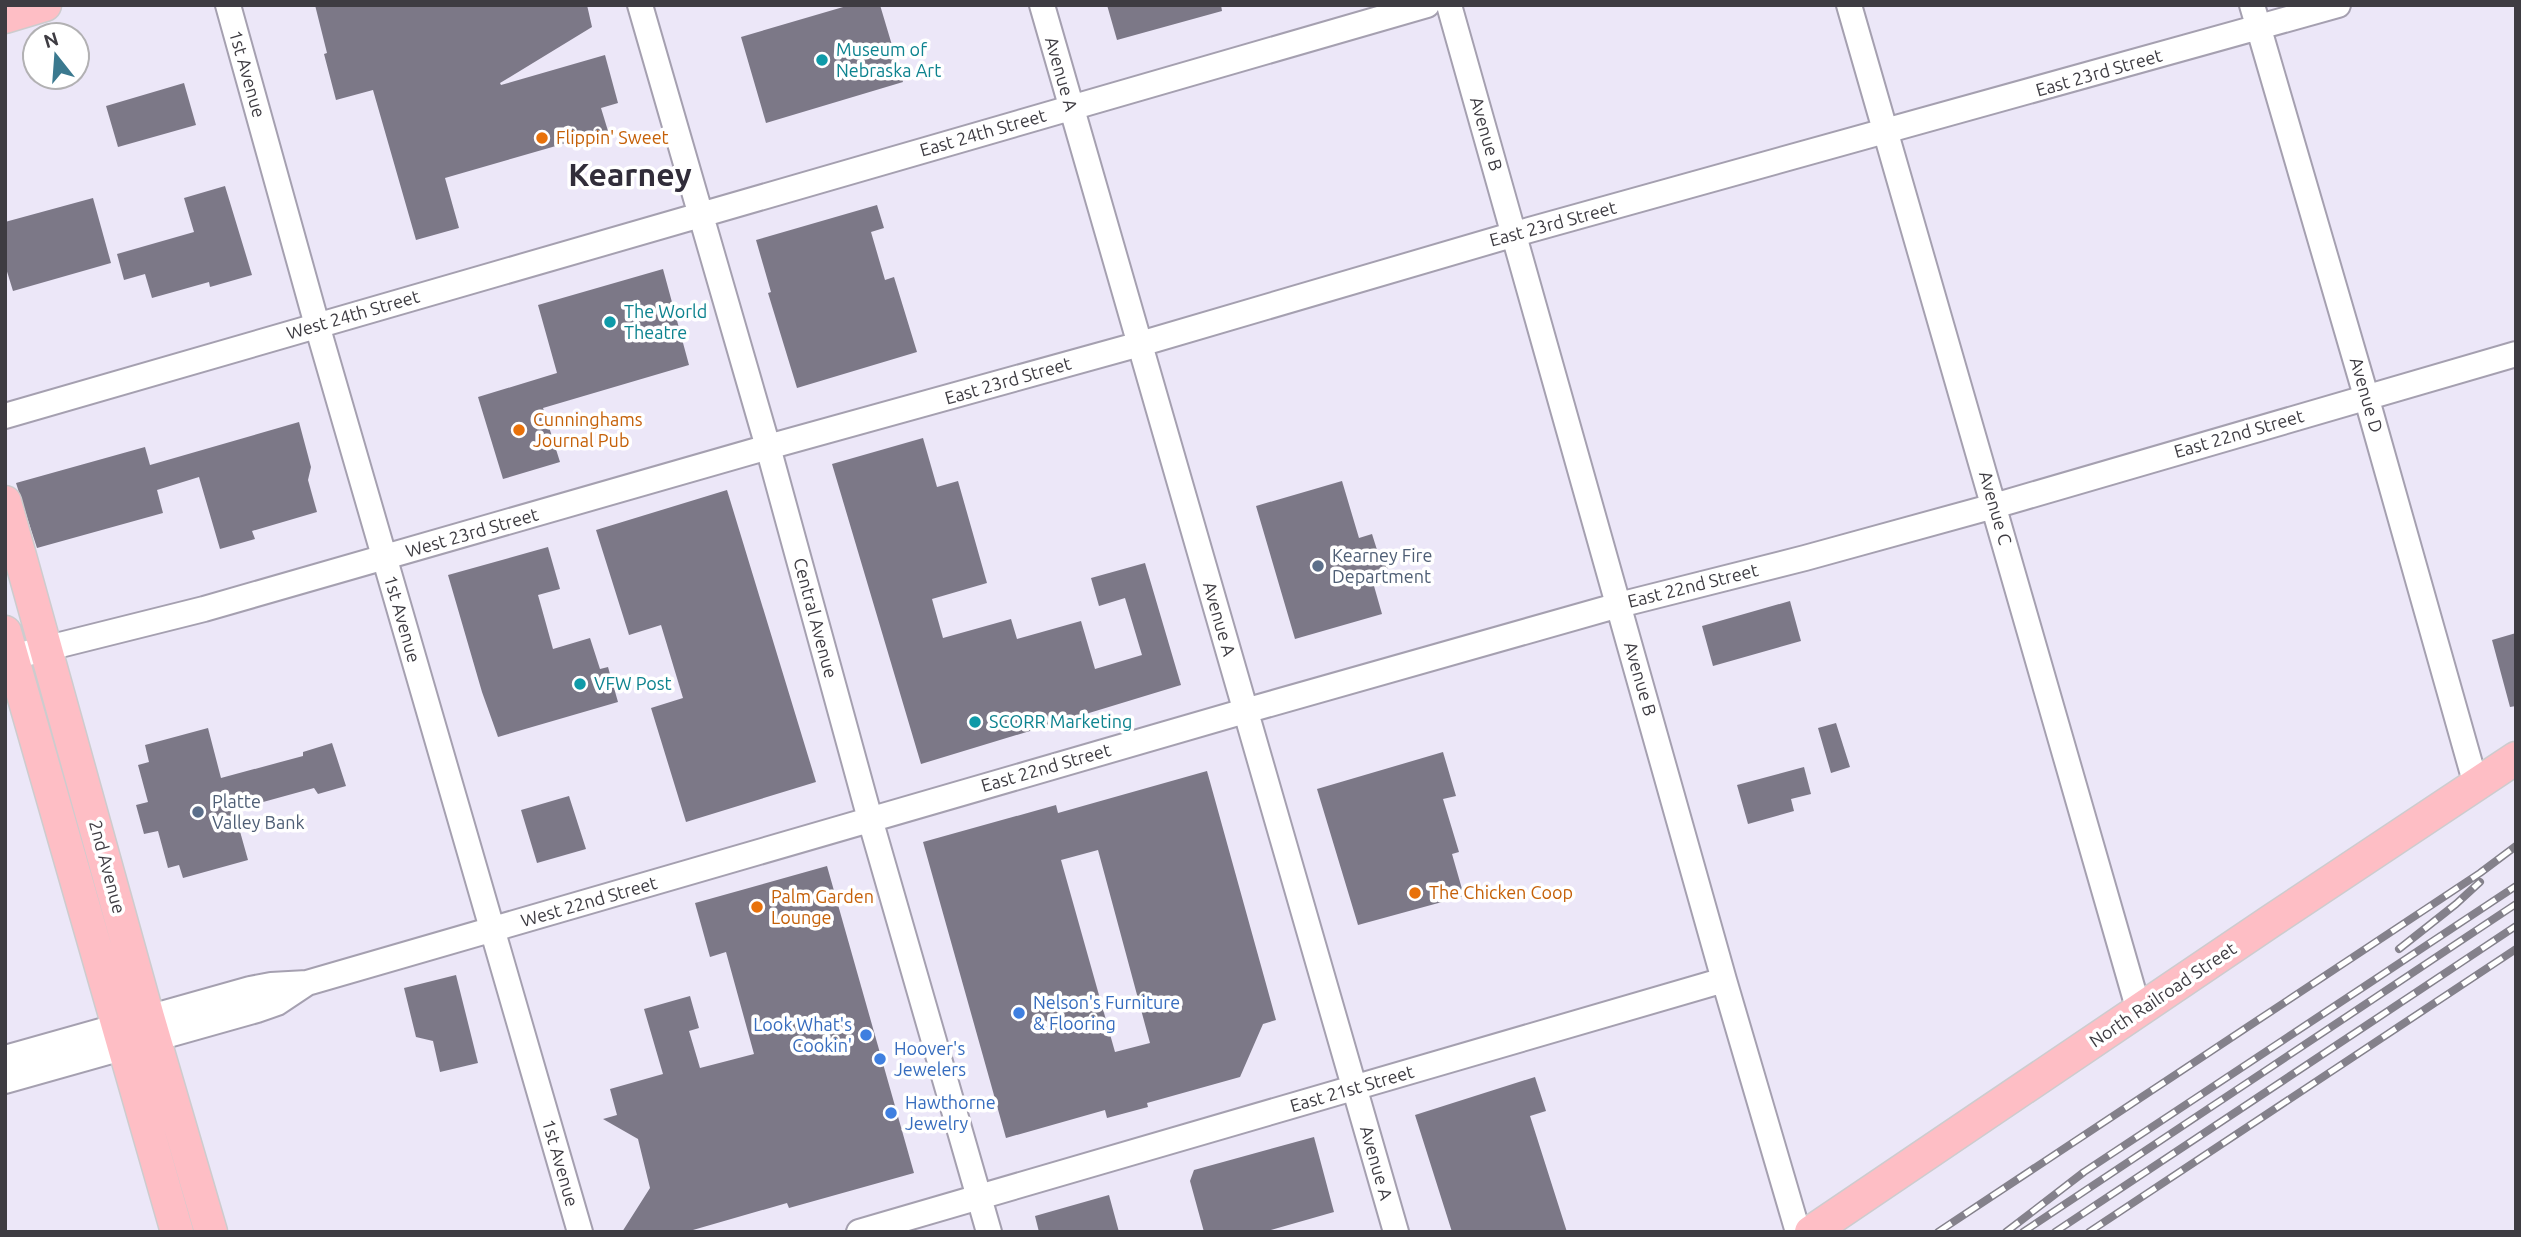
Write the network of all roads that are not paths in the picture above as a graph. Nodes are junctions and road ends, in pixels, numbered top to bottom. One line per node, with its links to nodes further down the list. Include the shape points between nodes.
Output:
1 (45, 5): 9 (main road)
2 (228, 5): 15 (street, 1st Avenue)
3 (640, 5): 13 (street, Central Avenue)
4 (1042, 5): 11 (street, Avenue A)
5 (1427, 5): 11 (street, East 24th Street)
6 (1449, 5): 14 (street, Avenue B)
7 (1849, 5): 12 (street, Avenue C)
8 (2338, 5): 10 (street, East 23rd Street)
9 (5, 16)
10 (2255, 17): 12 (street, East 23rd Street); 18 (street, Avenue D)
11 (1071, 108): 13 (street, East 24th Street); 16 (street, Avenue A)
12 (1887, 132): 14 (street, East 23rd Street); 22 (street, Avenue C)
13 (700, 215): 15 (street, West 24th Street); 20 (street, Central Avenue)
14 (1515, 234): 16 (street, East 23rd Street); 24 (street, Avenue B)
15 (317, 325): 19 (street, West 24th Street); 23 (street, 1st Avenue)
16 (1140, 344): 20 (street, East 23rd Street); 27 (street, Avenue A)
17 (2516, 354): 18 (street, East 22nd Street)
18 (2366, 396): 22 (street, East 22nd Street); 29 (street, Avenue D)
19 (5, 416)
20 (768, 447): 23 (street, West 23rd Street); 30 (street, Central Avenue)
21 (5, 502): 26 (main road, 2nd Avenue)
22 (1994, 506): 24 (street, East 22nd Street); 33 (street, Avenue C)
23 (384, 558): 26 (street, West 23rd Street); 31 (street, 1st Avenue)
24 (1619, 605): 27 (street, East 22nd Street); 32 (street, Avenue B)
25 (9, 645): 26 (street, West 23rd Street); 35 (main road, 2nd Avenue)
26 (47, 648): 34 (main road, 2nd Avenue)
27 (1245, 710): 30 (street, East 22nd Street); 38 (street, Avenue A)
28 (2516, 758): 29 (main road, North Railroad Street)
29 (2476, 785): 33 (main road, North Railroad Street)
30 (870, 819): 31 (street, West 22nd Street); 39 (street, Central Avenue)
31 (493, 930): 34 (street, West 22nd Street, via 307,983 257,1010); 42 (street, 1st Avenue)
32 (1724, 980): 38 (street, East 21st Street); 46 (street, Avenue B)
33 (2139, 1012): 47 (main road, North Railroad Street)
34 (151, 1028): 35 (street, West 22nd Street); 41 (main road, 2nd Avenue)
35 (120, 1037): 36 (street, West 22nd Street); 37 (street, West 22nd Street); 40 (main road, 2nd Avenue)
36 (5, 1058)
37 (5, 1081)
38 (1354, 1088): 39 (street, East 21st Street); 45 (street, Avenue A)
39 (979, 1198): 43 (street, East 21st Street); 44 (street, Central Avenue)
40 (177, 1232)
41 (211, 1232)
42 (580, 1232)
43 (859, 1232)
44 (989, 1232)
45 (1396, 1232)
46 (1798, 1232)
47 (1811, 1232)

